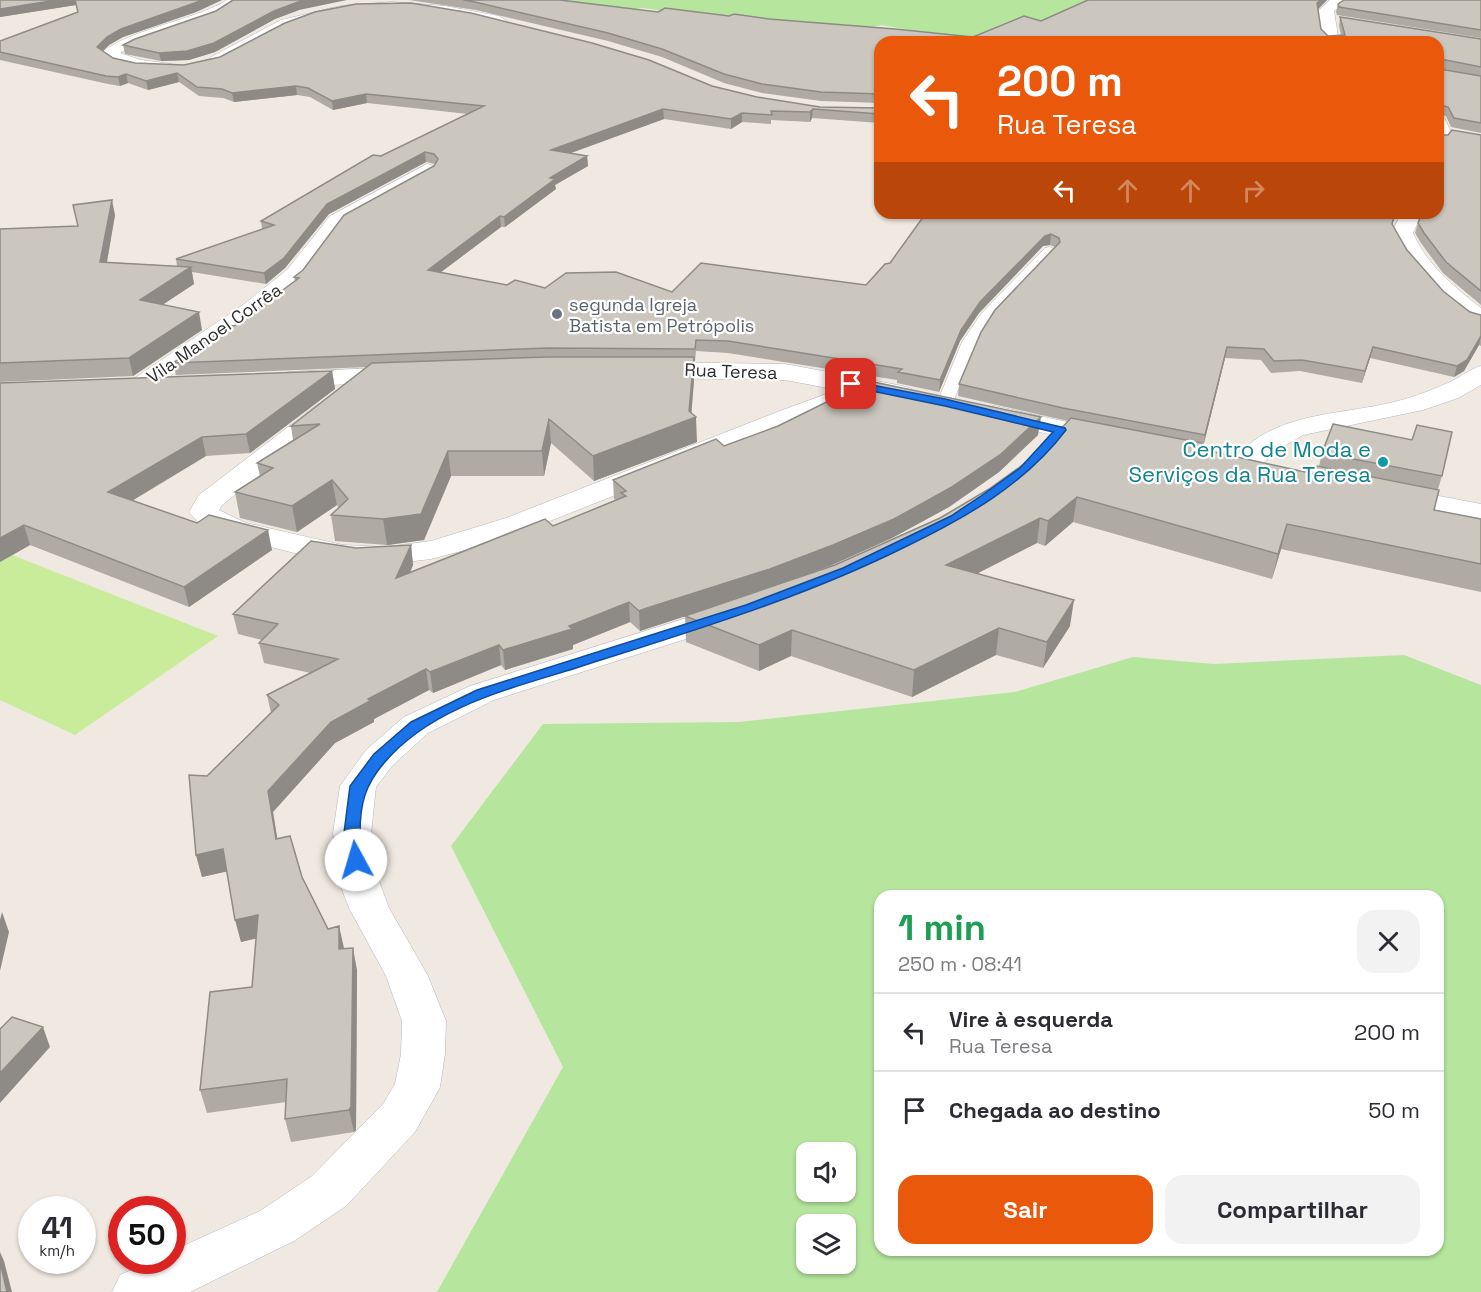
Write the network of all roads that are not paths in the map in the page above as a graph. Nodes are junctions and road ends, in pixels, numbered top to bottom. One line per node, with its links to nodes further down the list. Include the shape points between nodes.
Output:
1 (237, 0): 6 (street, via 117,46 110,55 152,68)
2 (1342, 0): 4 (street, via 1326,11 1332,20)
3 (519, 26): 5 (street, via 429,5 352,5 286,23)
4 (1330, 36)
5 (205, 63)
6 (186, 67)
7 (427, 170): 16 (street, Vila Manoel Corrêa, via 337,220 295,275 252,309 126,387)
8 (1405, 219): 10 (street, via 1402,233 1407,248 1450,295)
9 (1050, 250): 18 (lane, via 986,317 970,342)
10 (1481, 319)
11 (620, 370): 17 (street, Rua Teresa, via 785,372)
12 (419, 374): 14 (street)
13 (1481, 374): 20 (street, via 1456,391 1422,402 1287,432 1231,464)
14 (371, 376): 15 (street); 17 (street, via 209,501 204,512 239,530 349,556 388,556 437,548 490,533 639,478)
15 (266, 381)
16 (184, 385)
17 (867, 387): 18 (street, Rua Teresa)
18 (945, 403): 19 (street, Rua Teresa, via 1050,442)
19 (1129, 444)
20 (1277, 473)
21 (1367, 491): 22 (street)
22 (1481, 513)
23 (762, 604): 24 (street, via 482,693 416,725 379,758 358,786 352,833 360,884 369,908 407,976 424,1022 417,1087 392,1126 329,1191 277,1226)
24 (138, 1292)

